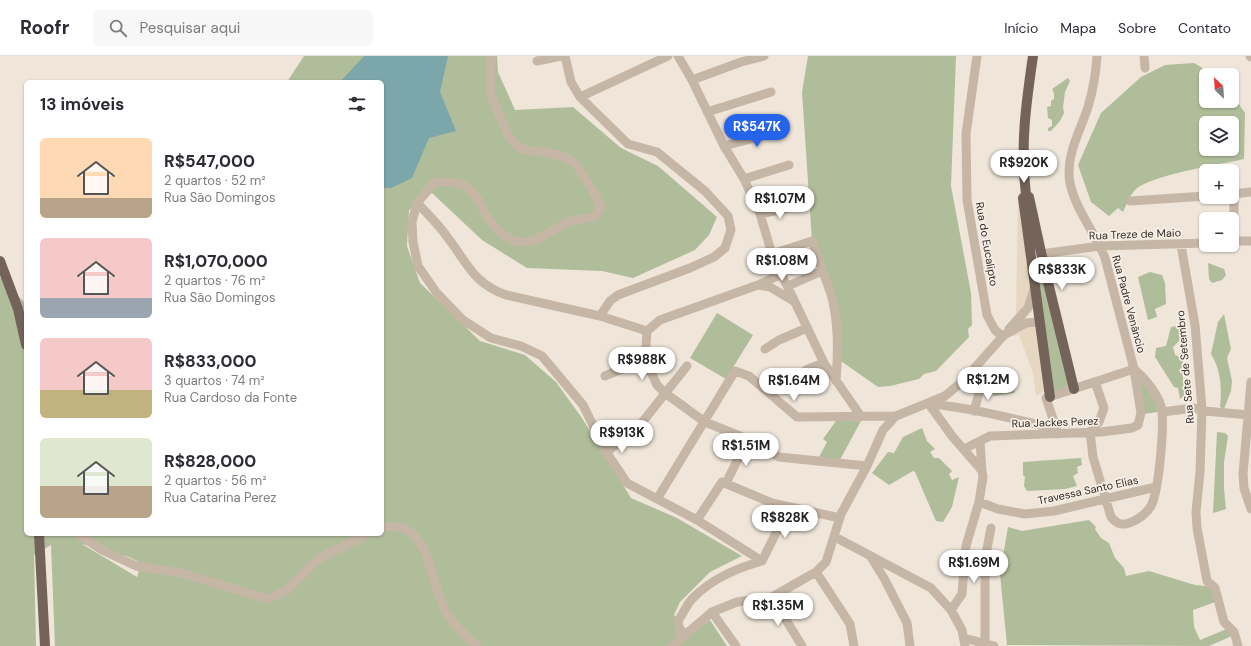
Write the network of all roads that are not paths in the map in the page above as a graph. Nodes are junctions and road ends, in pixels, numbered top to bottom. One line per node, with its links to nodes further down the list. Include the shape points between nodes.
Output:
1 (491, 56): 25 (street, via 490,93 508,136 525,150 546,152 564,157 576,164 601,207 595,217 569,222 531,242 514,241 498,230 467,187 449,181 434,183)
2 (561, 56): 11 (street)
3 (565, 56): 15 (street, via 571,82)
4 (668, 56): 15 (street)
5 (678, 56): 13 (street)
6 (764, 56): 13 (street)
7 (977, 56): 46 (street, Rua do Eucalipto, via 966,134 967,200 988,315 995,330)
8 (1033, 56): 34 (main road, via 1022,165)
9 (1097, 56): 32 (street, Rua Padre Venâncio, via 1095,81 1071,152 1068,173 1078,209)
10 (1144, 56): 12 (street)
11 (537, 61)
12 (1145, 68)
13 (692, 80): 16 (street)
14 (771, 92): 16 (street)
15 (580, 97): 42 (street, via 628,144 657,152 705,191 728,216 731,230 725,248 714,257 618,295 610,301)
16 (707, 112): 18 (street)
17 (784, 130): 18 (street)
18 (724, 146): 20 (street)
19 (789, 165): 20 (street)
20 (744, 179): 27 (street)
21 (1251, 192): 22 (street)
22 (1239, 193)
23 (1199, 196): 24 (street)
24 (1130, 201)
25 (417, 203): 42 (street, via 448,237 481,282 492,290); 77 (street, via 412,222 418,266 436,292 463,320 491,338 521,346 542,356 584,405)
26 (797, 206): 27 (street)
27 (760, 214): 33 (street)
28 (1239, 241): 29 (street)
29 (1251, 241)
30 (1199, 244): 31 (street, Rua Treze de Maio)
31 (1181, 245): 32 (street, Rua Treze de Maio); 64 (street, Rua Sete de Setembro, via 1195,324)
32 (1100, 246): 34 (street, Rua Treze de Maio); 52 (street, Rua Padre Venâncio)
33 (772, 254): 36 (street, via 812,241); 37 (street)
34 (1036, 255): 38 (main road); 60 (main road)
35 (0, 261): 47 (main road, via 18,309)
36 (822, 271): 40 (street); 55 (street, via 831,295 834,315 838,359)
37 (782, 274): 39 (street); 40 (street)
38 (1035, 283): 43 (main road); 46 (street, via 1028,308)
39 (758, 284): 41 (street, via 770,287); 45 (street, via 660,320)
40 (788, 286): 41 (street)
41 (796, 303): 44 (street)
42 (600, 316): 45 (street)
43 (1041, 326): 46 (street, via 1036,322 1029,322); 62 (main road)
44 (807, 328): 48 (street); 50 (street)
45 (648, 331): 49 (street)
46 (1003, 335): 63 (street, via 963,381 945,396)
47 (24, 336)
48 (765, 349)
49 (645, 359): 53 (street); 61 (street, via 657,385)
50 (824, 362): 54 (street); 55 (street)
51 (687, 366): 61 (street)
52 (1134, 369): 56 (street, Rua Padre Venâncio); 66 (street, Rua Padre Venâncio, via 1144,378 1158,399); 67 (street, Rua Padre Venâncio)
53 (605, 376)
54 (790, 381)
55 (836, 381): 68 (street)
56 (1095, 382): 60 (street, Rua Padre Venâncio); 73 (street, via 1104,408 1099,422)
57 (1251, 382): 58 (street)
58 (1251, 385): 69 (street)
59 (981, 386): 65 (street)
60 (1074, 389): 62 (street, Rua Padre Venâncio)
61 (665, 394): 71 (street); 77 (street, via 640,425)
62 (1050, 397): 72 (street, via 1046,398)
63 (929, 404): 65 (street, via 955,406); 70 (street); 76 (street)
64 (1202, 410): 66 (street, via 1194,408); 69 (street); 111 (street, Rua Sete de Setembro, via 1197,528 1207,581 1215,588 1224,622 1234,632)
65 (974, 411): 72 (street)
66 (1162, 412): 81 (street, Rua Padre Venâncio)
67 (1141, 413): 73 (street, Rua Jackes Perez, via 1138,425 1132,428)
68 (860, 415): 70 (street); 71 (street, via 797,417 749,376 735,371)
69 (1249, 415): 86 (street, via 1244,488)
70 (896, 416): 78 (street, via 883,430)
71 (705, 422): 74 (street); 82 (street)
72 (1057, 431): 73 (street, Rua Jackes Perez); 75 (street, Rua Jackes Perez, via 990,436)
73 (1090, 432): 83 (street, via 1093,457)
74 (747, 441): 78 (street, via 779,458); 80 (street)
75 (980, 441): 76 (street, Rua Jackes Perez); 79 (street)
76 (964, 449): 79 (street)
77 (607, 452): 82 (street, via 627,483)
78 (867, 466): 87 (street)
79 (982, 471): 84 (street)
80 (726, 483): 85 (street, via 772,503); 88 (street, via 722,482)
81 (1156, 487): 83 (street, Travessa Santo Elias); 83 (street, Rua Padre Venâncio, via 1150,507 1139,518 1128,523 1116,523)
82 (657, 499): 88 (street)
83 (1104, 500): 84 (street, Travessa Santo Elias, via 1054,511 1025,514)
84 (979, 502): 99 (street, via 966,546 962,594)
85 (789, 507): 87 (street); 96 (street)
86 (1251, 509)
87 (840, 518): 94 (street)
88 (697, 520): 96 (street)
89 (384, 528): 105 (street, via 398,527 413,534 427,554 443,606 454,625)
90 (991, 528): 103 (street, via 985,559)
91 (39, 536): 104 (main road)
92 (81, 536): 93 (street, via 102,550 136,566 181,573 268,599 287,590 318,558)
93 (363, 536)
94 (834, 537): 95 (street); 97 (street, via 826,562)
95 (870, 556): 99 (street, via 931,588); 110 (street, via 907,623)
96 (762, 561): 101 (street, via 716,580 693,598 678,621)
97 (816, 572): 98 (street); 109 (street, via 850,624)
98 (772, 598): 100 (street, via 737,602); 108 (street)
99 (951, 610): 102 (street, via 962,630)
100 (712, 612): 101 (street); 107 (street)
101 (682, 637): 106 (street)
102 (964, 642): 103 (street)
103 (989, 645)
104 (45, 646)
105 (477, 646)
106 (672, 646)
107 (736, 646)
108 (802, 646)
109 (854, 646)
110 (910, 646)
111 (1238, 646)

